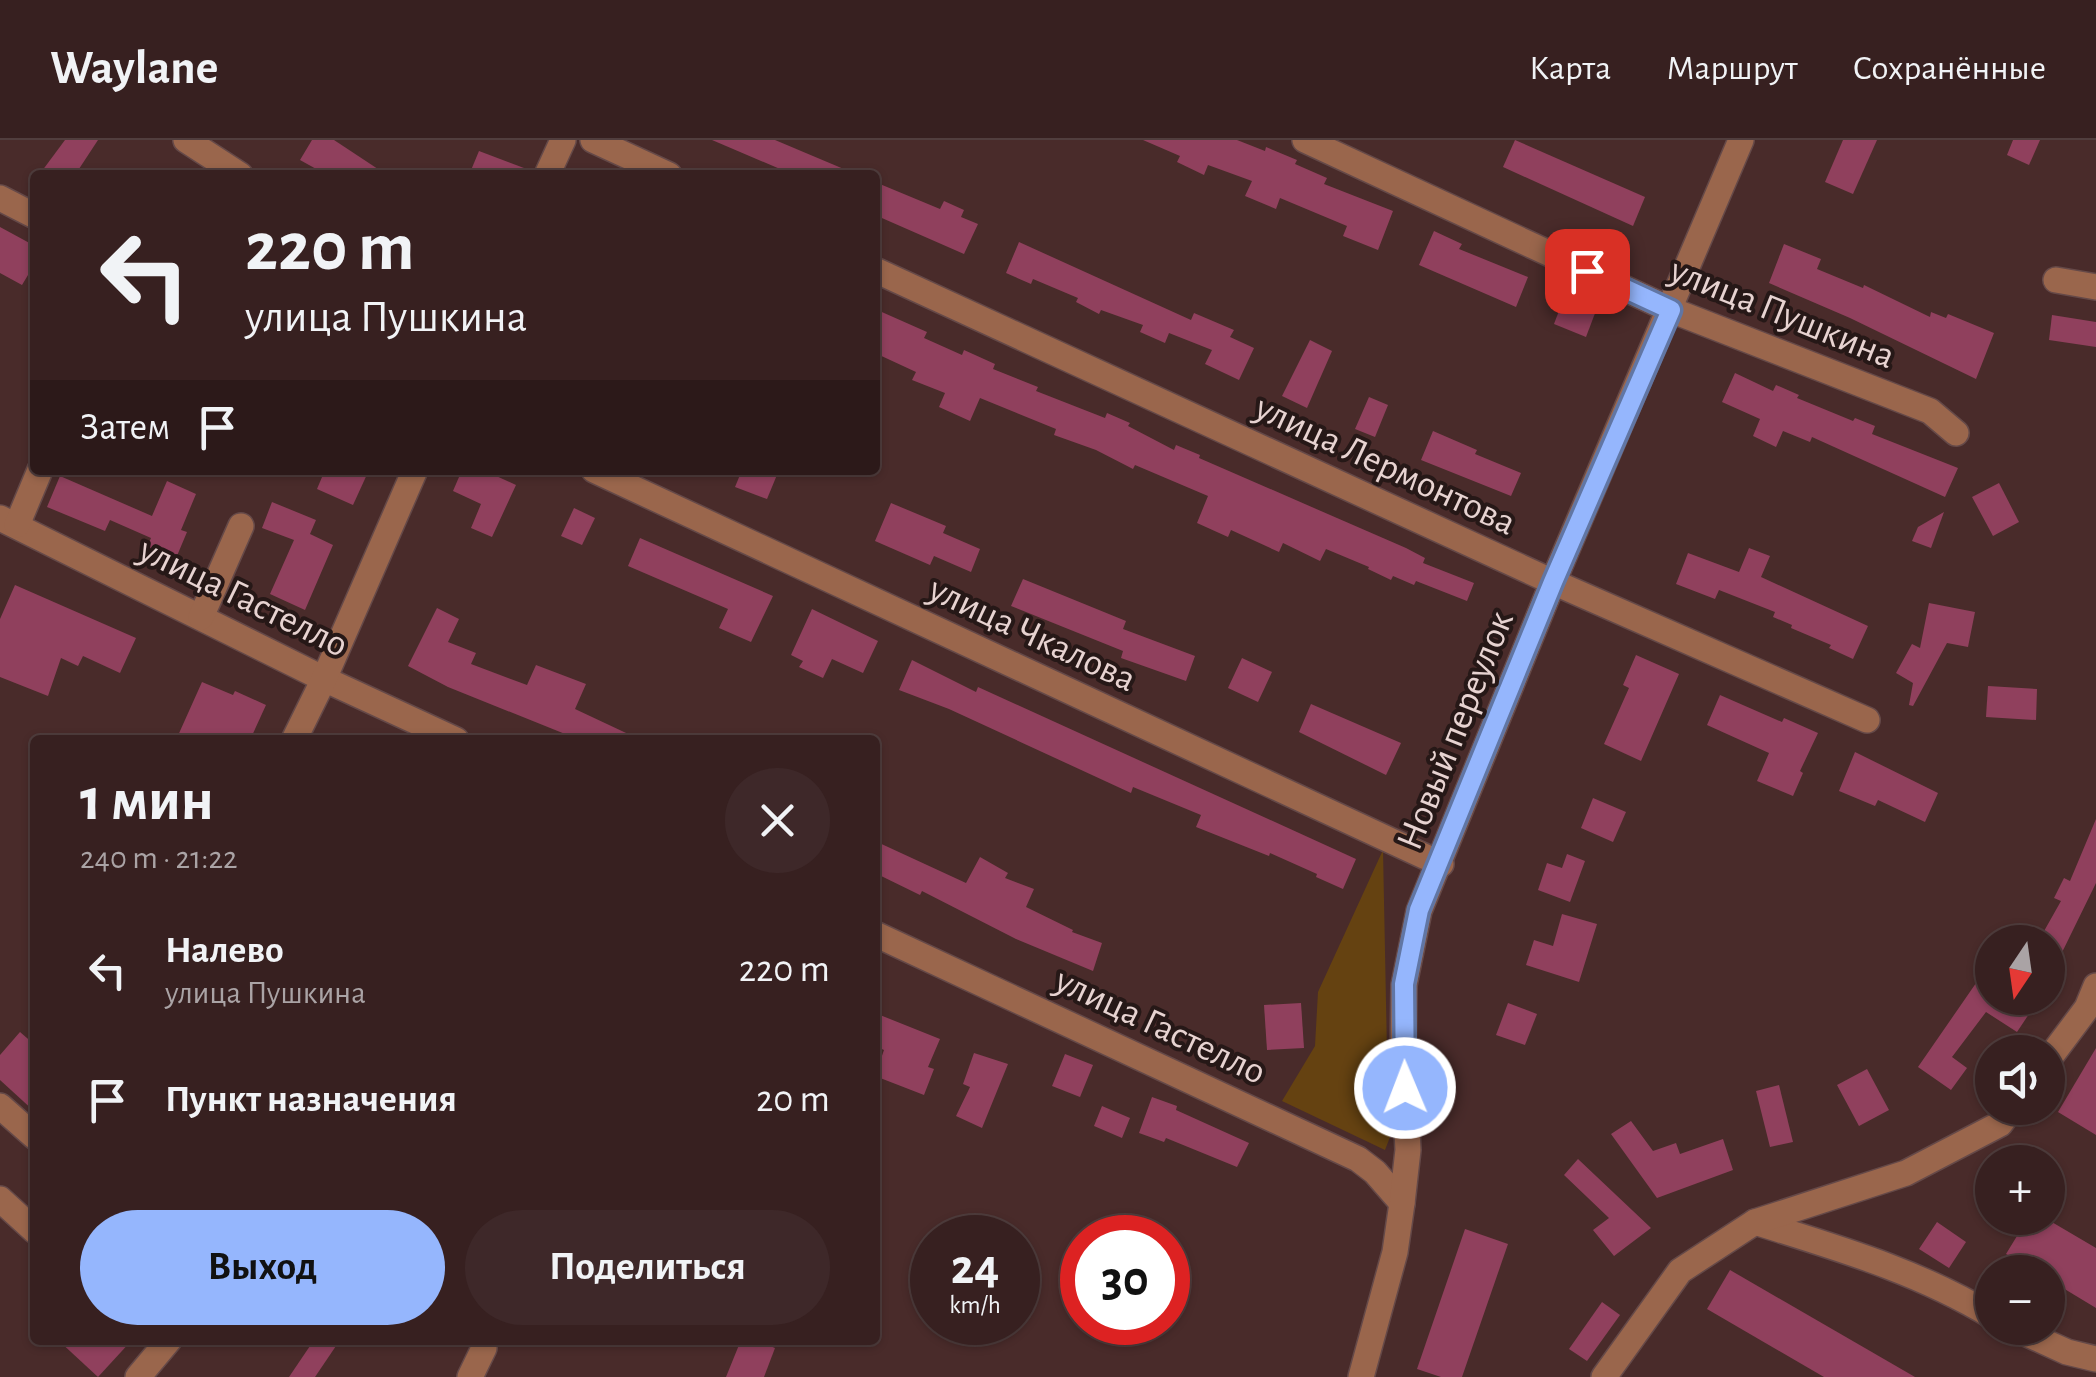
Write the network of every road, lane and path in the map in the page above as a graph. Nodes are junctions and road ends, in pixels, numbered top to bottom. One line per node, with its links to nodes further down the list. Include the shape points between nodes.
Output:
1 (186, 140): 6 (street)
2 (563, 140): 7 (street)
3 (593, 140): 8 (street)
4 (1305, 140): 14 (street, улица Пушкина)
5 (1741, 140): 14 (street, Новый переулок)
6 (232, 170)
7 (549, 170)
8 (658, 170)
9 (0, 198): 10 (street)
10 (30, 213)
11 (880, 272): 21 (street, улица Лермонтова)
12 (2056, 280): 13 (street)
13 (2096, 287)
14 (1671, 310): 15 (street, улица Пушкина, via 1930,410); 21 (street, Новый переулок)
15 (1956, 433)
16 (37, 475): 19 (street)
17 (413, 475): 23 (street)
18 (605, 475): 27 (street, улица Чкалова)
19 (8, 522): 22 (street, улица Гастелло)
20 (241, 526): 22 (street)
21 (1553, 582): 24 (street, улица Лермонтова); 27 (street, Новый переулок)
22 (201, 617): 23 (street, улица Гастелло)
23 (324, 679): 25 (street); 26 (street, улица Гастелло)
24 (1868, 720)
25 (296, 735)
26 (445, 735)
27 (1441, 864): 35 (street, Новый переулок, via 1419,910 1404,984 1408,1150)
28 (880, 936): 35 (street, улица Гастелло, via 1358,1159)
29 (2096, 986): 30 (street)
30 (2065, 1037)
31 (0, 1106): 33 (street)
32 (1998, 1125): 36 (street, via 1906,1174)
33 (30, 1133)
34 (0, 1199): 37 (street)
35 (1402, 1204): 45 (street, Новый переулок)
36 (1755, 1222): 38 (street, via 1882,1262); 46 (street, via 1680,1271)
37 (30, 1226)
38 (1975, 1306)
39 (166, 1345): 43 (street)
40 (2052, 1345): 42 (street)
41 (484, 1348): 44 (street)
42 (2096, 1359)
43 (138, 1377)
44 (470, 1377)
45 (1361, 1377)
46 (1604, 1377)

